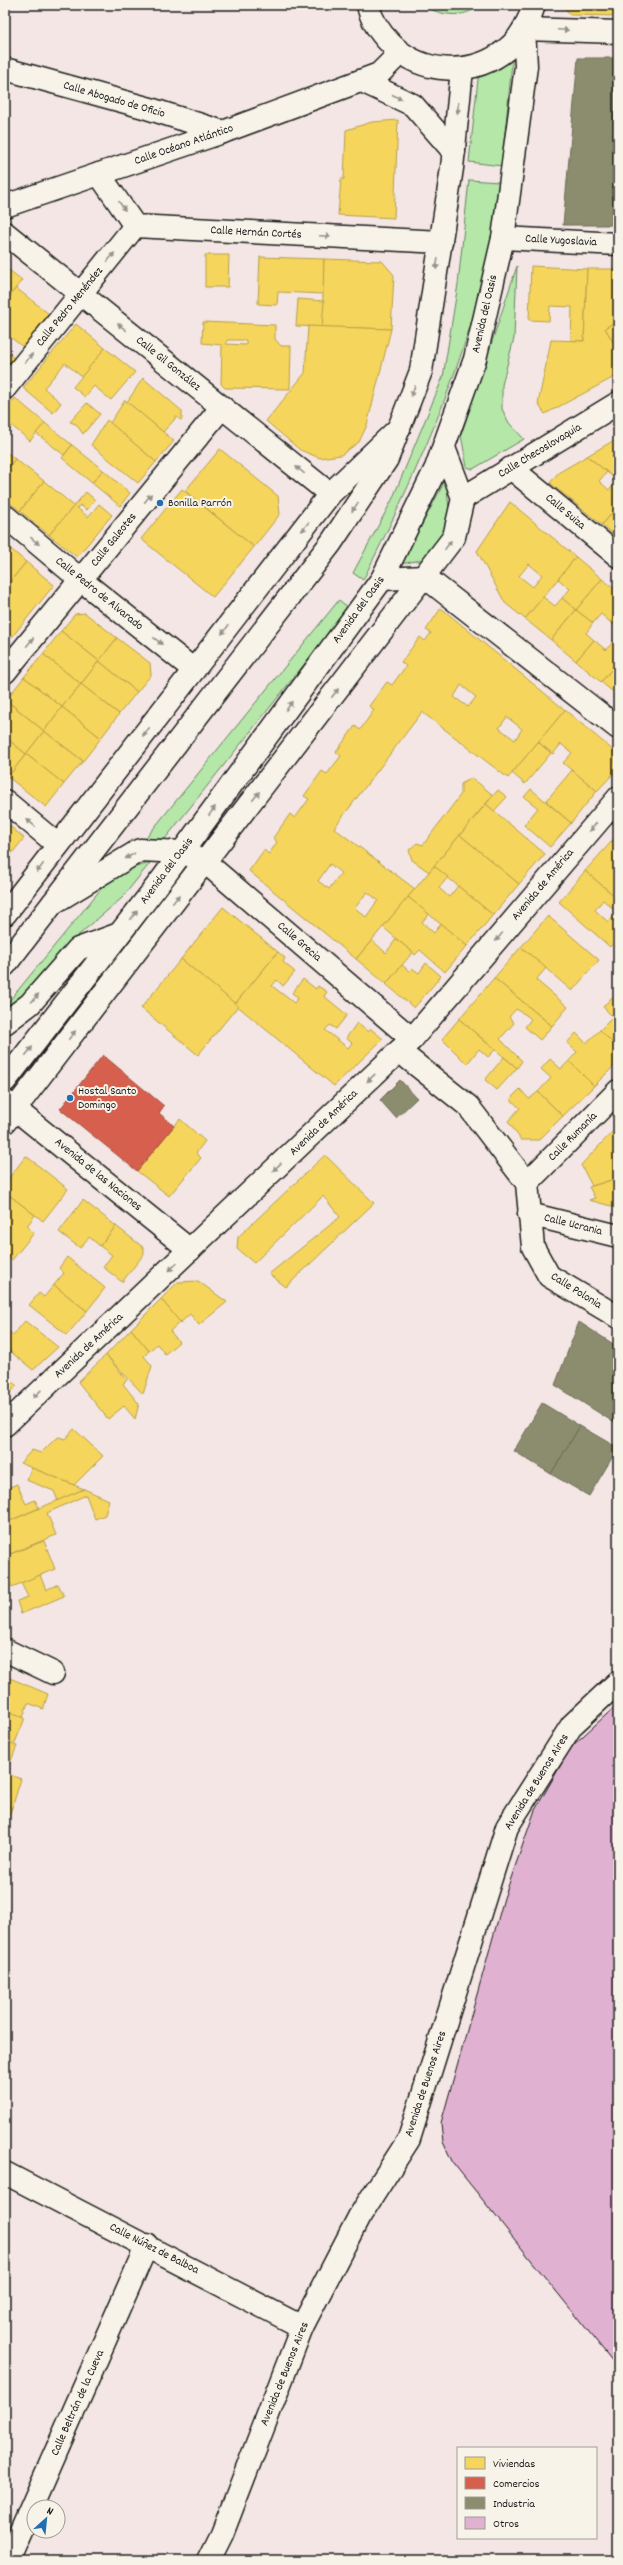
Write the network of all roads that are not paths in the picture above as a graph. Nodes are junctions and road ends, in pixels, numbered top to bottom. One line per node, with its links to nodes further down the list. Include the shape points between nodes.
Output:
1 (368, 5): 5 (street, via 382,35)
2 (534, 5): 3 (street)
3 (524, 28): 4 (street, one-way to 4); 7 (street, via 508,48 487,62); 15 (street, Avenida del Oasis, via 526,66)
4 (618, 32)
5 (400, 53): 7 (street, via 419,63 440,69); 8 (street, Calle Océano Atlántico, via 379,74)
6 (5, 69): 9 (street, Calle Abogado de Oficio)
7 (462, 69): 10 (street, one-way to 10)
8 (362, 80): 9 (street, Calle Océano Atlántico); 10 (street, one-way to 10, via 413,106)
9 (223, 132): 11 (street, Calle Océano Atlántico)
10 (454, 152): 16 (street)
11 (99, 174): 12 (street, Calle Océano Atlántico); 13 (street, one-way to 13)
12 (5, 206)
13 (135, 226): 16 (street, Calle Hernán Cortés, one-way to 16); 18 (street, Calle Pedro Menéndez, one-way to 13)
14 (5, 233): 18 (street, Calle Gil González)
15 (503, 238): 17 (street, Calle Yugoslavia); 23 (street, Avenida del Oasis, via 475,360)
16 (441, 242): 22 (street, one-way to 22, via 421,371)
17 (618, 244)
18 (81, 294): 19 (street, Calle Pedro Menéndez, one-way to 18); 21 (street, Calle Gil González, one-way to 18)
19 (5, 388)
20 (618, 403): 24 (street, Calle Checoslovaquia)
21 (222, 407): 25 (street, Calle Gil González, one-way to 21); 31 (street, Calle Galeotes, one-way to 21)
22 (399, 428): 25 (street); 40 (street, one-way to 40, via 387,459 331,543)
23 (444, 448): 26 (street); 30 (street, Avenida del Oasis)
24 (511, 468): 26 (street, Calle Checoslovaquia); 28 (street, Calle Suiza)
25 (330, 494): 32 (street, one-way to 32)
26 (463, 498): 29 (street, Avenida del Oasis, one-way to 26, via 454,537)
27 (5, 516): 31 (street, Calle Pedro de Alvarado, one-way to 31)
28 (618, 556)
29 (425, 576): 30 (street); 34 (street); 39 (street, Avenida del Oasis, one-way to 29)
30 (382, 579): 38 (street, Avenida del Oasis, one-way to 30)
31 (80, 580): 32 (street, Calle Pedro de Alvarado, one-way to 32); 33 (street, Calle Galeotes, one-way to 31)
32 (194, 670): 37 (street, one-way to 37)
33 (5, 672)
34 (618, 728)
35 (618, 798): 45 (street, Avenida de América, one-way to 45)
36 (5, 801): 37 (street, one-way to 36)
37 (58, 845): 41 (street, one-way to 41)
38 (182, 852): 39 (street, Calle Grecia); 40 (street, one-way to 40, via 140,850); 42 (street, Avenida del Oasis, one-way to 38)
39 (205, 862): 45 (street, Calle Grecia); 48 (street, Avenida del Oasis, one-way to 39)
40 (52, 904): 43 (street)
41 (5, 914)
42 (119, 934): 44 (street, one-way to 42, via 30,1004 78,949); 46 (street, Avenida del Oasis, one-way to 42)
43 (5, 965)
44 (5, 1023)
45 (406, 1045): 49 (street, Calle Grecia, via 468,1106); 52 (street, Avenida de América, one-way to 52)
46 (5, 1081)
47 (618, 1091): 49 (street, Calle Rumanía)
48 (8, 1110): 52 (street, Avenida de las Naciones)
49 (527, 1183): 50 (street)
50 (529, 1214): 51 (street, Calle Ucrania); 53 (street, Calle Polonia, via 533,1247 549,1276)
51 (618, 1236)
52 (190, 1250): 54 (street, Avenida de América, one-way to 54)
53 (618, 1316)
54 (5, 1425)
55 (5, 1650): 56 (street)
56 (53, 1673)
57 (618, 1682): 60 (street, Avenida de Buenos Aires, via 572,1725 507,1827 409,2139 359,2217)
58 (5, 2173): 59 (street, Calle Núñez de Balboa)
59 (147, 2245): 60 (street, Calle Núñez de Balboa); 61 (street, Calle Beltrán de la Cueva)
60 (302, 2327): 62 (street, Avenida de Buenos Aires, via 222,2534)
61 (11, 2557)
62 (209, 2560)

